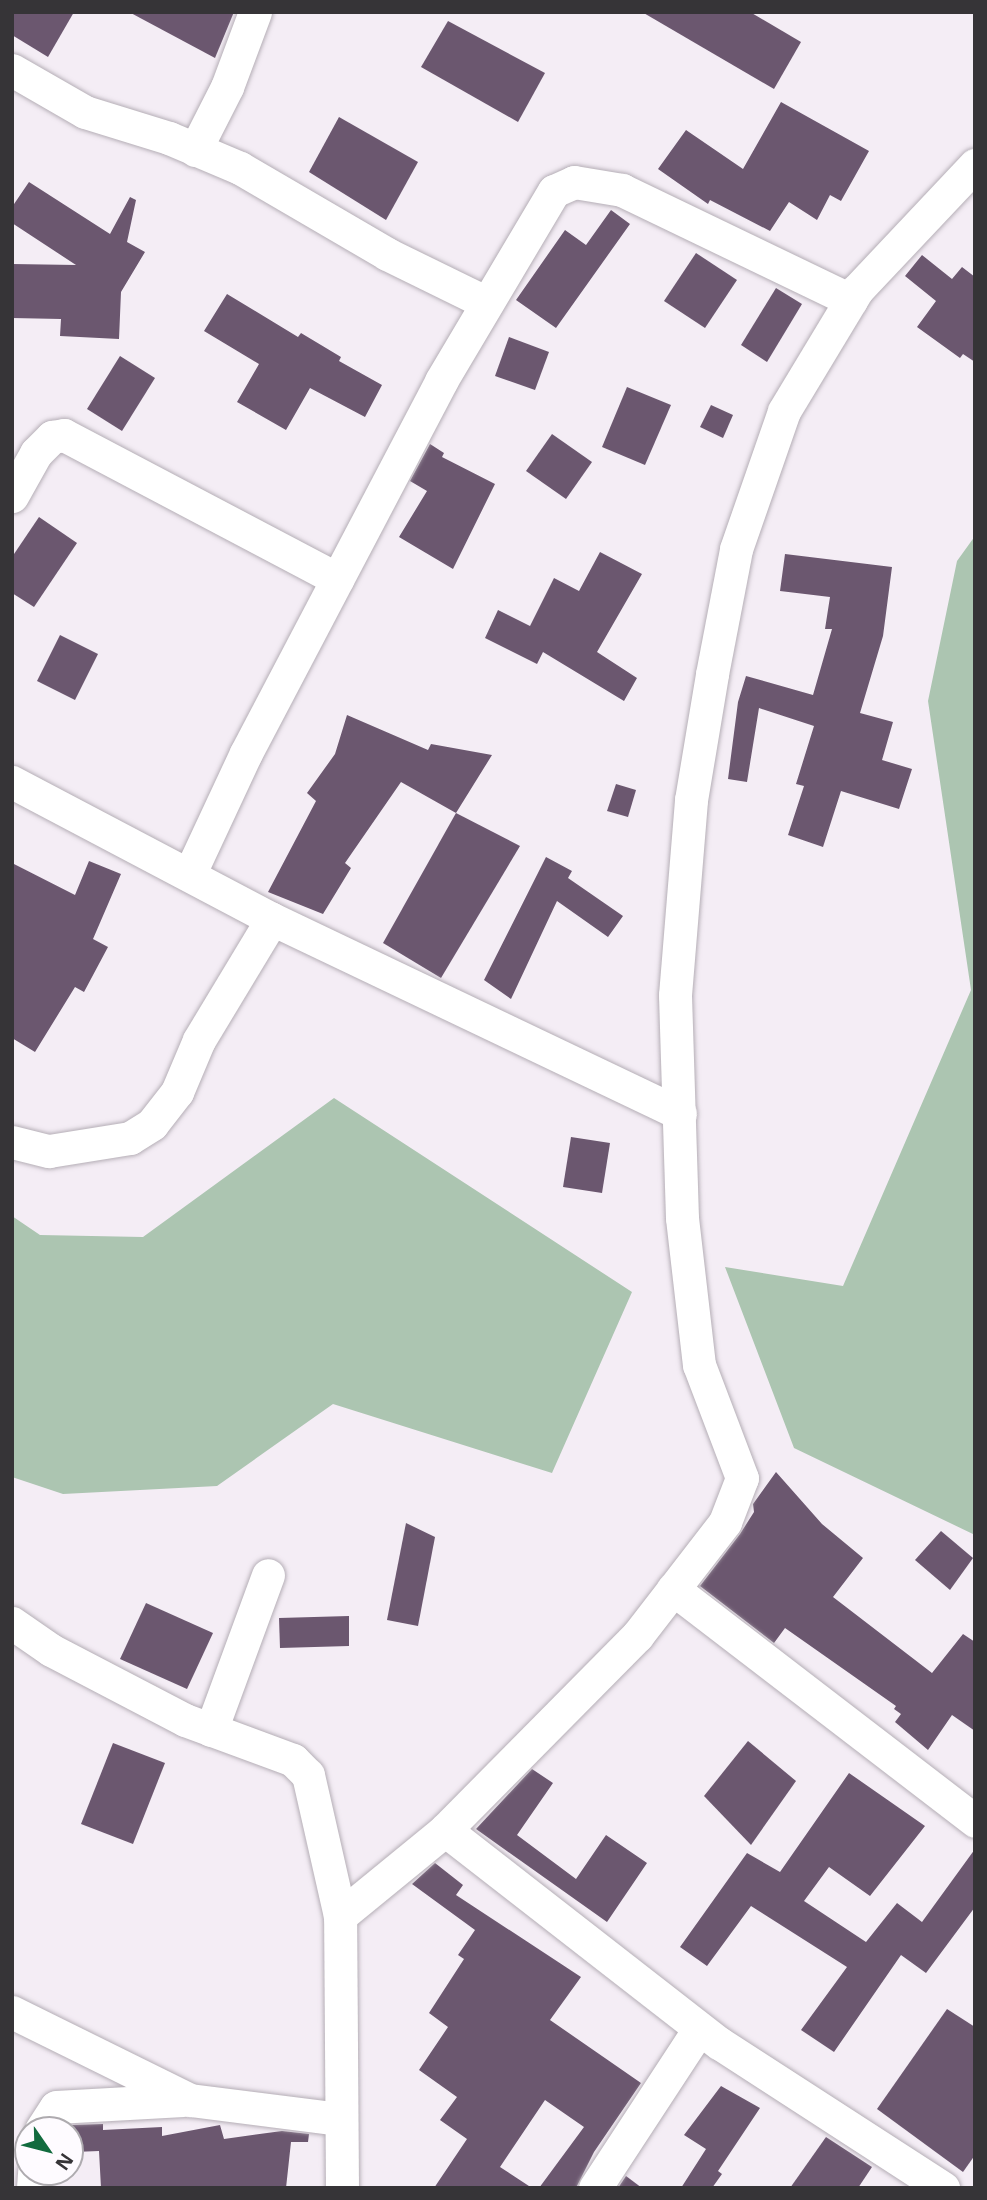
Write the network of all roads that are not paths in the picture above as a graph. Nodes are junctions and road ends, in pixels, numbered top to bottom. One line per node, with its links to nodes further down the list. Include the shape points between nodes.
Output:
1 (254, 12): 3 (street, via 227,87)
2 (12, 69): 3 (street, via 85,111)
3 (195, 150): 6 (street, via 240,168 387,254)
4 (975, 165): 5 (street)
5 (851, 300): 6 (street, via 622,190 574,182 554,191); 12 (street, via 784,411 736,549 691,800 675,995)
6 (487, 303): 8 (street)
7 (12, 496): 8 (street, via 36,453 52,437 64,435)
8 (337, 579): 10 (street, via 246,752)
9 (12, 782): 10 (street)
10 (190, 873): 11 (street)
11 (272, 919): 12 (street); 13 (street, via 199,1040 177,1092 152,1124 130,1138 49,1151)
12 (680, 1114): 15 (street, via 682,1219 699,1365 742,1478 725,1522)
13 (12, 1142)
14 (268, 1575): 17 (street)
15 (673, 1589): 18 (street); 19 (street, via 637,1636)
16 (12, 1623): 17 (street, via 51,1650)
17 (211, 1730): 20 (street, via 293,1760 308,1775)
18 (975, 1821)
19 (445, 1830): 20 (street); 22 (street)
20 (340, 1916): 25 (street)
21 (12, 2012): 23 (street)
22 (699, 2029): 27 (street); 28 (street)
23 (190, 2099): 24 (street, via 56,2107); 25 (street)
24 (50, 2116)
25 (341, 2119): 26 (street)
26 (342, 2188)
27 (596, 2188)
28 (943, 2188)

